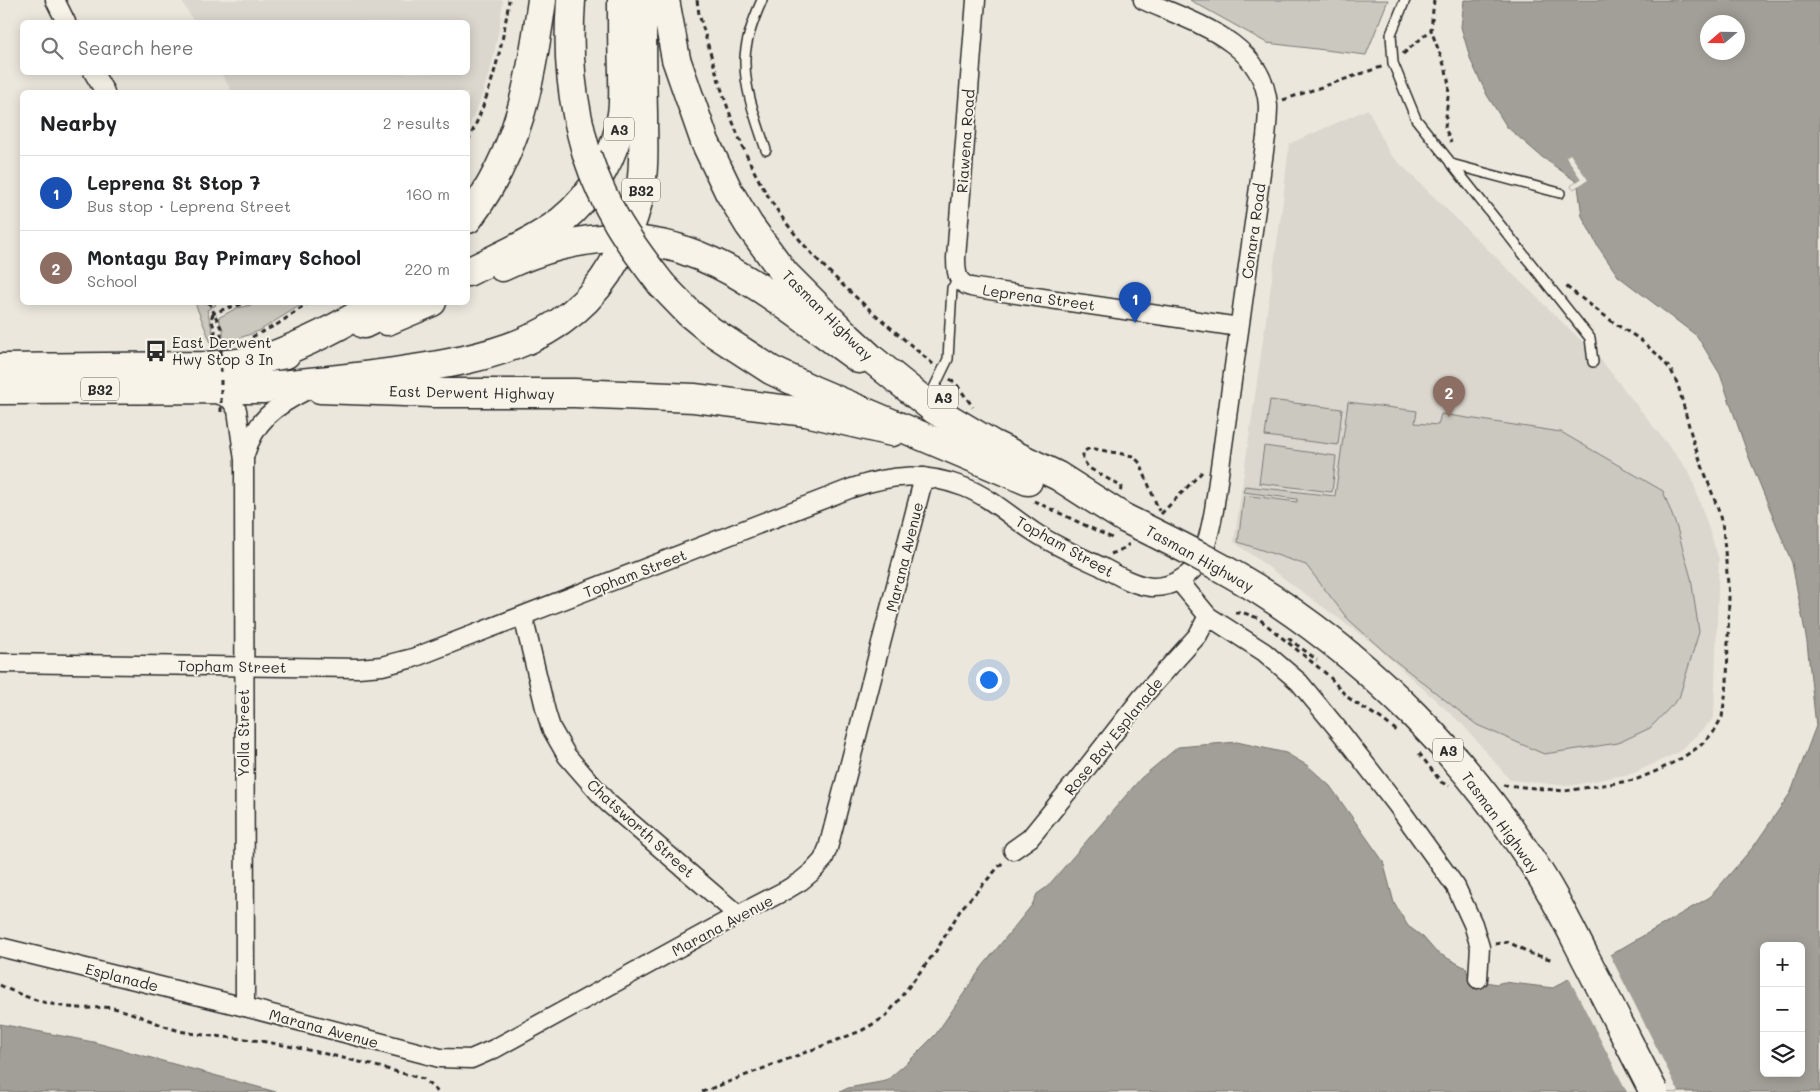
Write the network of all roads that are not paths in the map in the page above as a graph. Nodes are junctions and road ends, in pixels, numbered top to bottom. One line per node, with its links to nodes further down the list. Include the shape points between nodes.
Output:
1 (55, 0): 12 (street)
2 (542, 0): 18 (main road, via 518,125 510,146)
3 (571, 0): 34 (main road, Tasman Highway / A3, bridge, via 570,73 576,118 587,155 614,219 662,285 711,331 771,370)
4 (622, 0): 19 (main road, A3, via 622,114 618,136 595,185 560,222)
5 (642, 0): 30 (main road, B32, via 640,192 635,215 618,256 581,307 534,338 512,348 465,361 359,377)
6 (665, 0): 33 (main road, Tasman Highway / A3, via 676,59 692,110 718,170 749,225 785,274 873,360)
7 (680, 0): 33 (main road, Tasman Highway / A3, via 691,50 716,124 741,180 762,216 815,287 891,358)
8 (762, 0): 15 (lane, via 752,22 744,62 751,102)
9 (976, 0): 20 (street, Riawena Road, via 956,258)
10 (1143, 0): 25 (street, Conara Road, via 1225,37 1259,72 1268,106 1266,137)
11 (1405, 0): 16 (lane, via 1391,34 1393,63 1416,120)
12 (65, 20)
13 (95, 75): 14 (street)
14 (104, 90)
15 (766, 150)
16 (1451, 164): 17 (lane); 28 (lane, via 1590,338)
17 (1560, 193)
18 (470, 216)
19 (470, 271)
20 (960, 281): 25 (street, Leprena Street, via 976,288); 33 (lane, via 952,288 949,352)
21 (470, 284): 33 (main road, A3, via 504,266 585,240 625,239 683,250 732,272 876,371)
22 (373, 305): 27 (main road, via 329,332 292,349)
23 (403, 305): 26 (main road)
24 (424, 305): 26 (main road)
25 (1239, 326): 38 (street, Conara Road)
26 (334, 340): 27 (main road, B32)
27 (257, 349): 29 (main road, B32, via 238,363 198,366)
28 (1593, 362)
29 (0, 368)
30 (221, 383): 31 (main road, East Derwent Highway / B32); 32 (main road, East Derwent Highway / B32); 35 (street, Yolla Street, via 222,395 230,399 239,418)
31 (0, 390)
32 (307, 390): 34 (main road, East Derwent Highway / B32, via 574,393 694,398 806,412); 35 (street, Yolla Street, via 280,405 261,422)
33 (937, 391): 37 (main road, Tasman Highway / A3, via 992,444 1058,476)
34 (939, 444): 37 (main road, Tasman Highway / A3)
35 (244, 460): 43 (street, Yolla Street)
36 (924, 477): 39 (street, Topham Street, via 979,493 1036,533 1124,579 1150,586); 40 (street, Topham Street, via 888,478 852,488); 45 (street, Marana Avenue, via 823,860 802,881)
37 (1119, 516): 49 (main road, Tasman Highway / A3, bridge, via 1244,582 1318,631 1394,694 1450,752 1530,858 1560,909)
38 (1210, 528): 39 (street, Topham Street, via 1201,558)
39 (1179, 580): 41 (street)
40 (523, 616): 43 (street, Topham Street, via 390,665 358,668); 45 (street, Chatsworth Street, via 551,728 567,756 608,803)
41 (1208, 616): 44 (street, Rose Bay Esplanade, via 1198,635 1142,697 1030,838); 47 (street, via 1264,652 1299,682 1397,806 1456,887 1480,947)
42 (0, 663): 43 (street, Topham Street)
43 (243, 666): 48 (street, Yolla Street)
44 (1013, 850)
45 (738, 914): 48 (street, Marana Avenue, via 494,1049 470,1059 440,1058)
46 (0, 947): 48 (street, Esplanade)
47 (1478, 979)
48 (244, 1007)
49 (1654, 1092)

